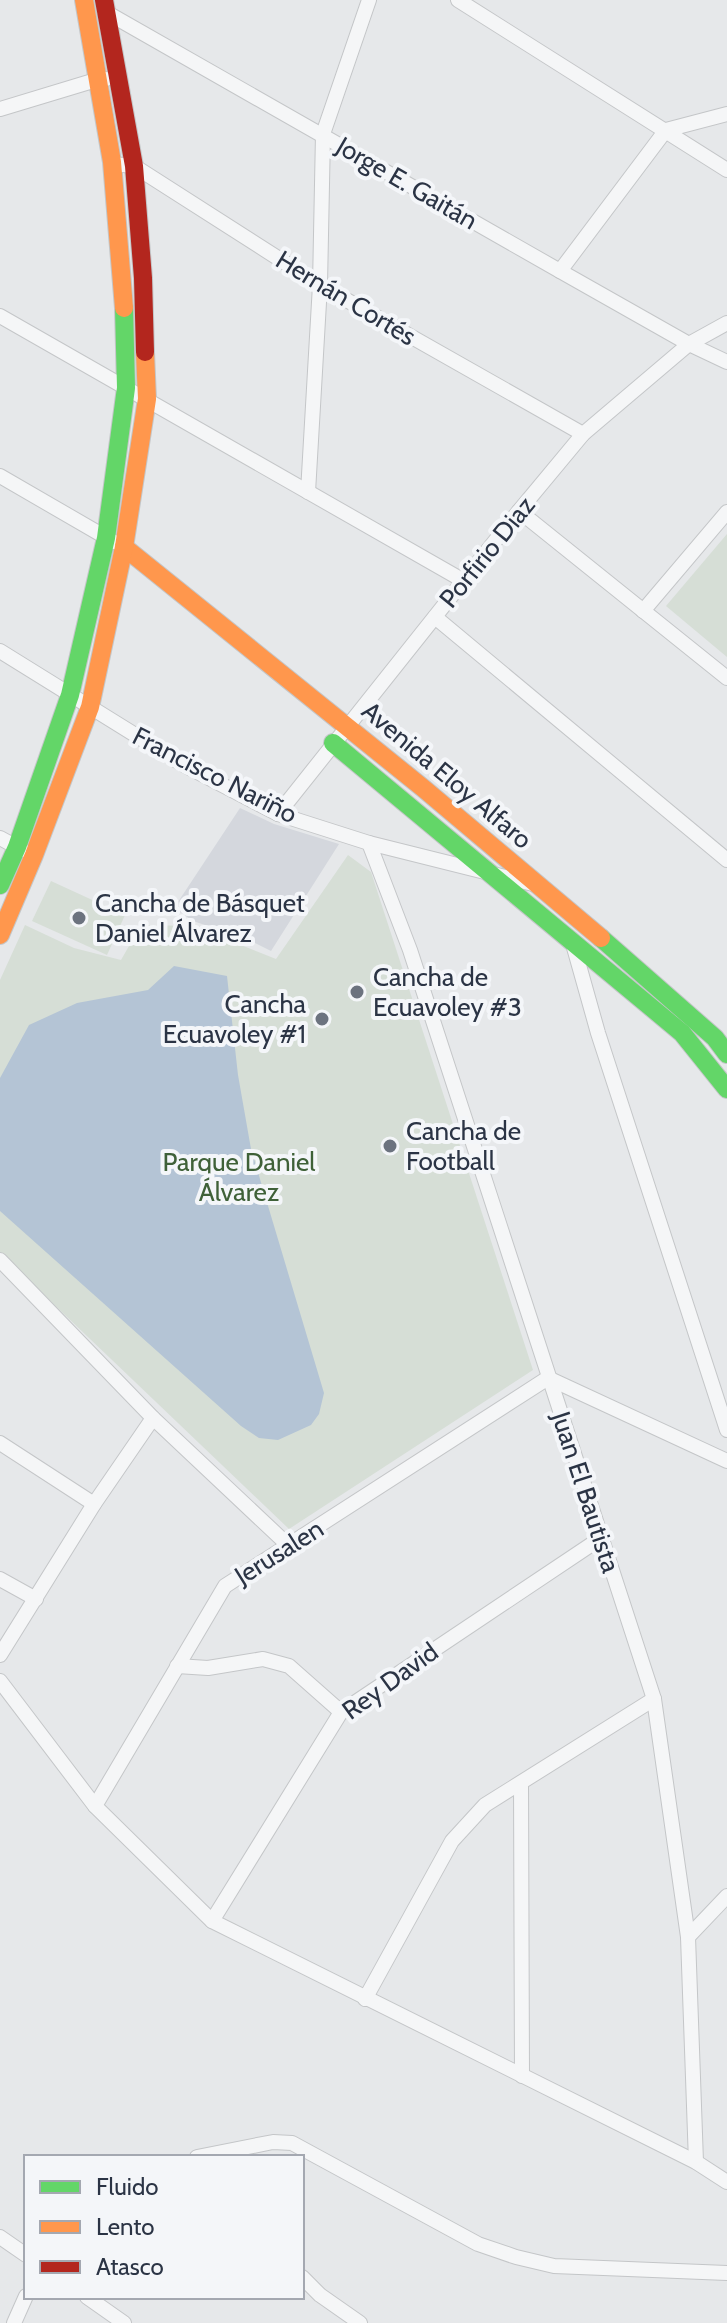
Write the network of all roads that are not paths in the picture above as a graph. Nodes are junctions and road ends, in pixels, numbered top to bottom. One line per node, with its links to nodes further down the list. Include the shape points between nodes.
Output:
1 (86, 0): 4 (street, Jorge E. Gaitán); 6 (main road)
2 (369, 0): 10 (street)
3 (458, 0): 9 (street)
4 (106, 7): 5 (main road); 10 (street, Jorge E. Gaitán)
5 (118, 78): 6 (street); 12 (main road)
6 (96, 80): 7 (street); 11 (main road)
7 (0, 109)
8 (727, 114): 9 (street)
9 (666, 130): 13 (street); 14 (street)
10 (323, 134): 14 (street, Jorge E. Gaitán); 15 (street)
11 (112, 164): 12 (street, Hernán Cortés); 20 (main road, via 123,274)
12 (134, 166): 15 (street, Hernán Cortés); 21 (main road)
13 (727, 170)
14 (560, 271): 18 (street, Jorge E. Gaitán)
15 (320, 285): 22 (street, Hernán Cortés); 24 (street)
16 (0, 316): 20 (street)
17 (727, 323): 18 (street, Porfirio Diaz)
18 (689, 344): 19 (street, Jorge E. Gaitán); 22 (street, Porfirio Diaz)
19 (727, 362)
20 (126, 388): 21 (street); 27 (main road)
21 (147, 399): 24 (street); 28 (main road)
22 (583, 434): 25 (street, Porfirio Diaz)
23 (0, 476): 27 (street)
24 (308, 492): 29 (street)
25 (519, 511): 29 (street, Porfirio Diaz); 30 (street)
26 (727, 512): 30 (street)
27 (106, 538): 28 (street); 34 (main road)
28 (124, 547): 35 (main road); 36 (main road, Avenida Eloy Alfaro)
29 (464, 581): 31 (street, Porfirio Diaz)
30 (643, 611): 33 (street)
31 (435, 617): 36 (street, Porfirio Diaz); 41 (street)
32 (0, 651): 34 (street, Francisco Nariño)
33 (727, 678)
34 (70, 695): 35 (street, Francisco Nariño); 40 (main road)
35 (90, 707): 38 (street, Francisco Nariño, via 182,764); 40 (main road)
36 (347, 726): 37 (street, Porfirio Diaz); 44 (main road, Avenida Eloy Alfaro)
37 (333, 743): 38 (street, Porfirio Diaz); 42 (main road, Avenida Eloy Alfaro)
38 (278, 814): 39 (street, Francisco Nariño)
39 (369, 843): 42 (street, Francisco Nariño); 51 (street, Juan El Bautista, via 410,950)
40 (17, 847): 43 (main road); 45 (main road)
41 (727, 860)
42 (493, 876): 44 (street, Francisco Nariño); 46 (main road, Avenida Eloy Alfaro)
43 (0, 885)
44 (539, 886): 47 (main road, Avenida Eloy Alfaro)
45 (0, 935)
46 (573, 944): 49 (main road, Avenida Eloy Alfaro, via 682,1033); 53 (street)
47 (721, 1039): 48 (main road, Avenida Eloy Alfaro)
48 (727, 1054)
49 (727, 1089)
50 (0, 1260): 52 (street)
51 (548, 1378): 55 (street); 57 (street, Juan El Bautista); 58 (street, Jerusalen)
52 (153, 1418): 56 (street); 58 (street)
53 (727, 1430)
54 (0, 1443): 56 (street)
55 (727, 1461)
56 (94, 1504): 60 (street)
57 (601, 1538): 64 (street, Juan El Bautista); 65 (street, Rey David)
58 (289, 1546): 62 (street, Jerusalen, via 225,1586)
59 (0, 1579): 60 (street)
60 (36, 1599): 61 (street)
61 (0, 1655)
62 (177, 1666): 65 (street, via 208,1668 263,1659 289,1666); 67 (street, Jerusalen)
63 (0, 1681): 67 (street)
64 (654, 1699): 66 (street); 70 (street, Juan El Bautista)
65 (341, 1712): 69 (street, Rey David)
66 (521, 1783): 71 (street, via 485,1805 452,1841); 72 (street)
67 (95, 1806): 69 (street)
68 (727, 1896): 70 (street)
69 (212, 1921): 71 (street)
70 (688, 1937): 74 (street, Juan El Bautista)
71 (365, 1999): 72 (street)
72 (522, 2076): 74 (street)
73 (233, 2154): 78 (street, via 273,2142 292,2143 478,2244 529,2260 554,2266)
74 (696, 2162): 75 (street)
75 (727, 2182)
76 (0, 2237): 77 (street)
77 (24, 2254)
78 (727, 2273)
79 (304, 2279): 84 (street)
80 (25, 2299): 82 (street)
81 (90, 2299): 83 (street)
82 (14, 2323)
83 (124, 2323)
84 (360, 2323)

